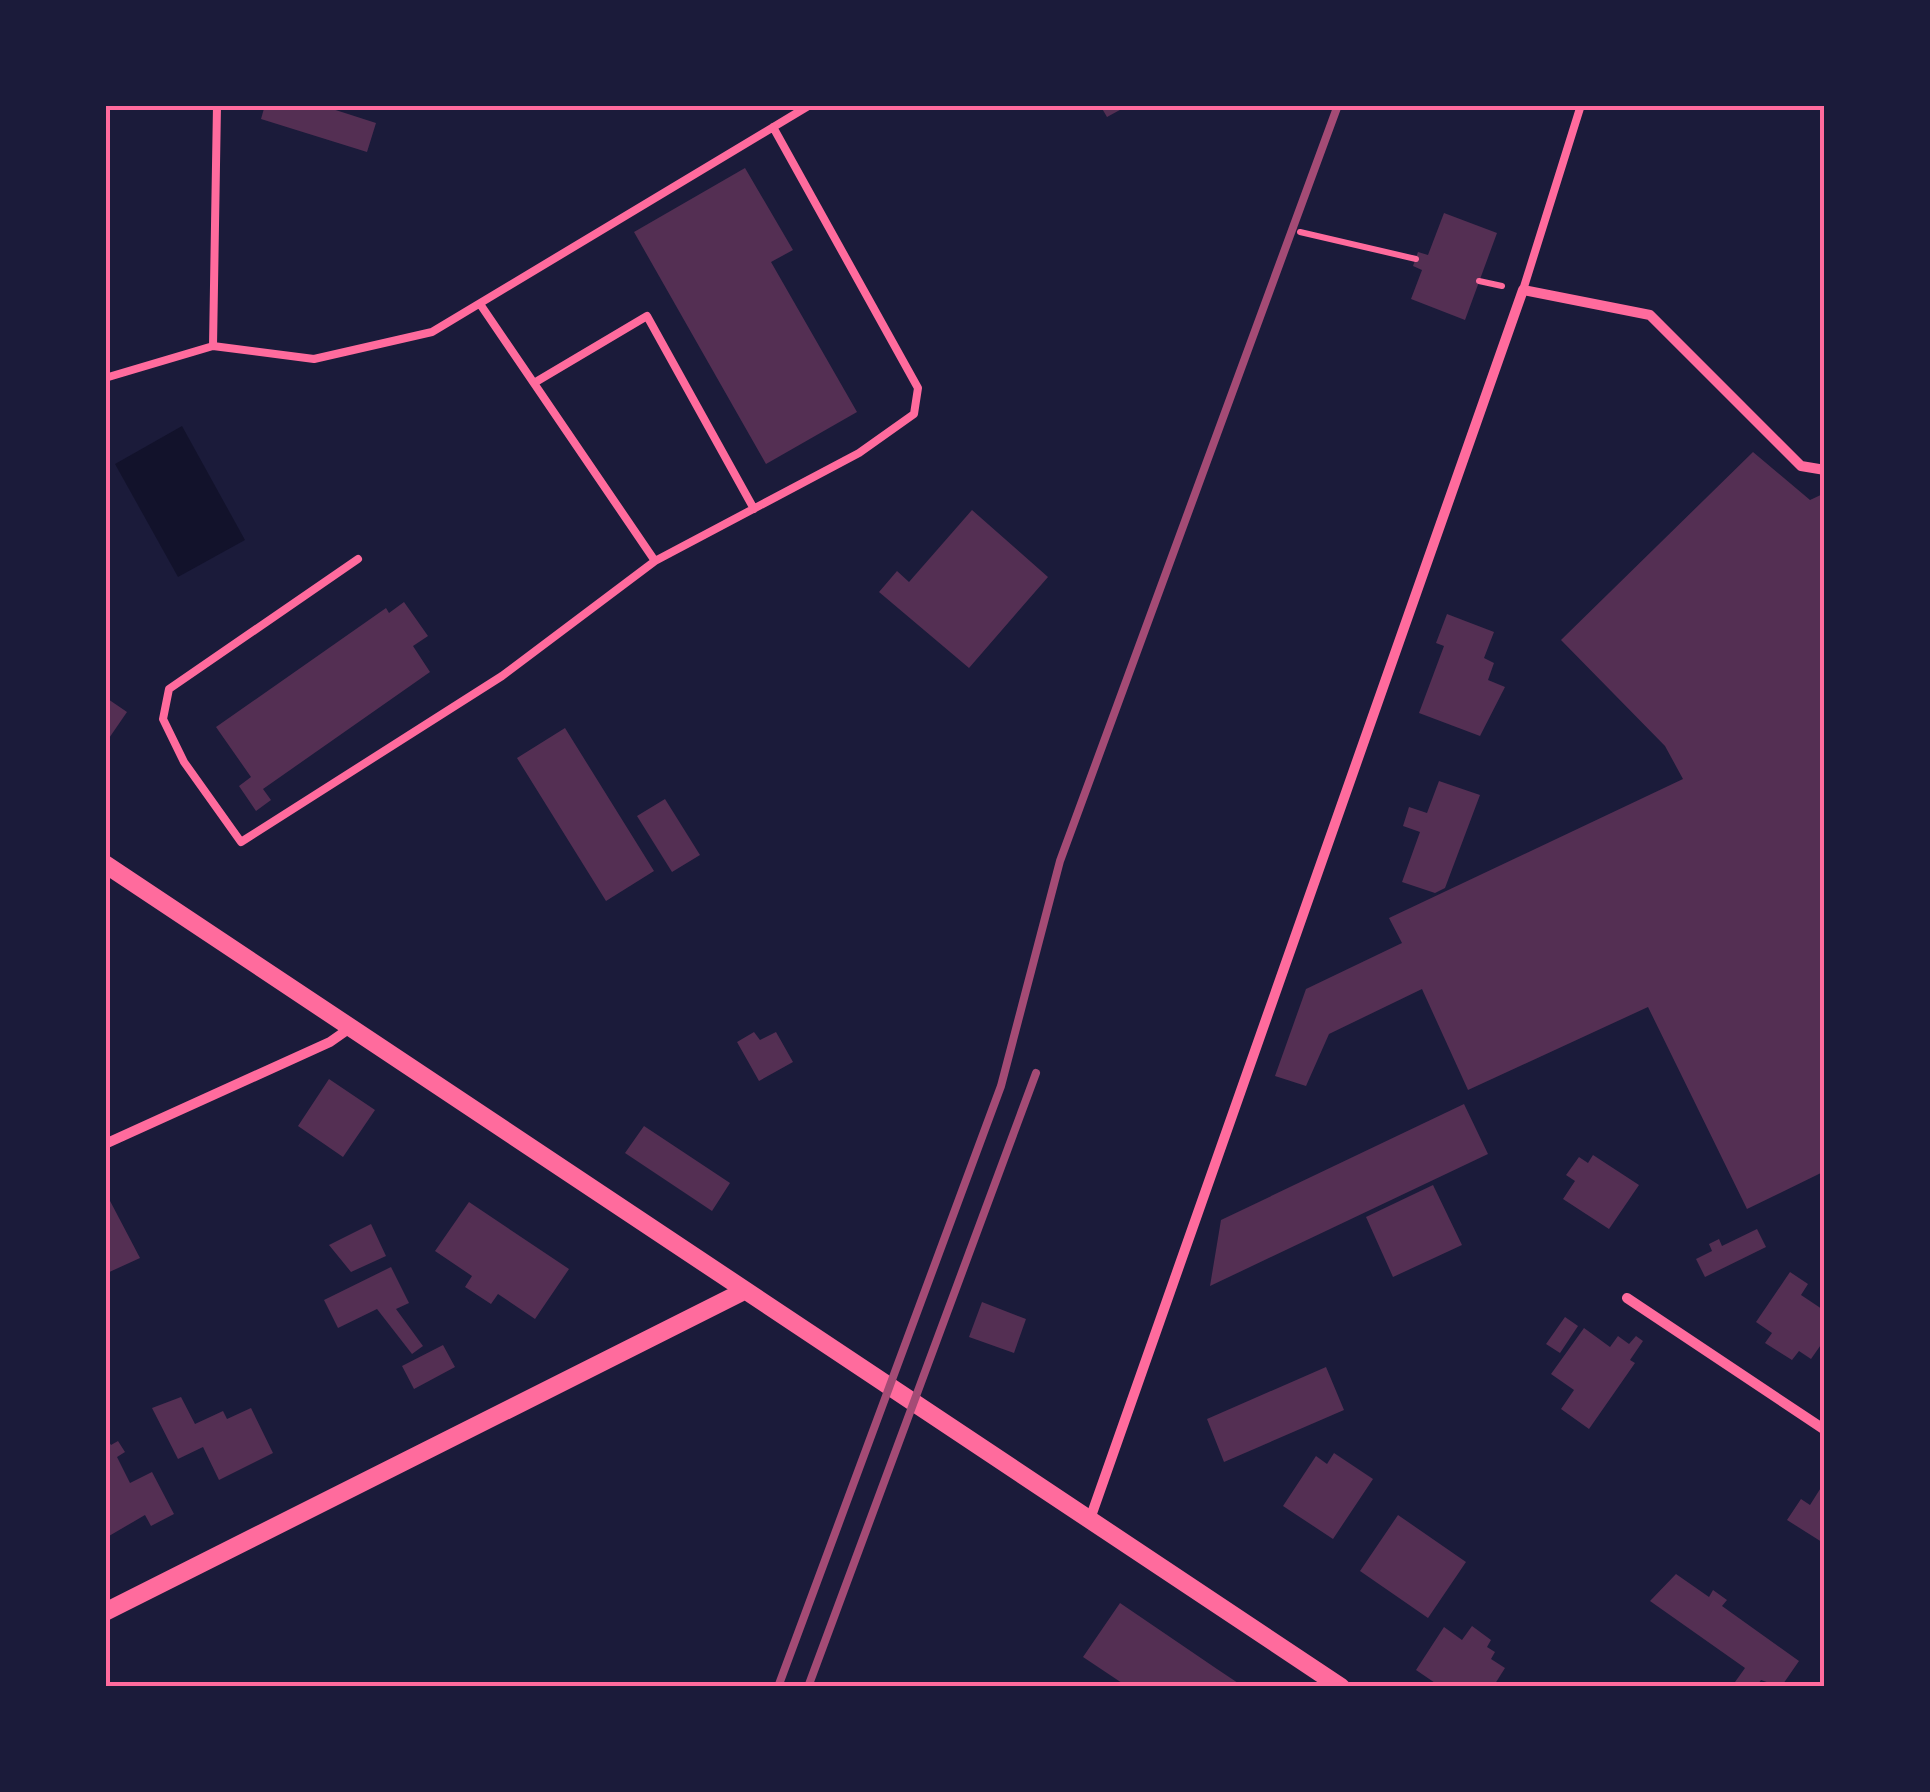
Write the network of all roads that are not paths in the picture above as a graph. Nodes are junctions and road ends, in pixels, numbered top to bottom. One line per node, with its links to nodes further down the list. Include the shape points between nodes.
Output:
1 (216, 105): 7 (lane)
2 (810, 105): 4 (lane)
3 (1581, 105): 5 (lane)
4 (774, 127): 6 (lane); 11 (lane, via 918,388 914,414 859,454)
5 (1522, 290): 10 (street, via 1650,315 1801,466); 20 (street)
6 (480, 304): 7 (lane, via 432,332 314,359); 9 (lane)
7 (213, 346): 8 (lane)
8 (105, 378)
9 (534, 383): 11 (lane, via 647,316); 13 (lane)
10 (1825, 470)
11 (754, 509): 13 (lane)
12 (358, 559): 13 (lane, via 169,689 163,719 184,762 240,842 502,676)
13 (655, 562)
14 (105, 864): 15 (street)
15 (350, 1028): 16 (street); 17 (street)
16 (105, 1144)
17 (744, 1290): 20 (street); 21 (street)
18 (1627, 1298): 19 (street)
19 (1825, 1430)
20 (1090, 1519): 22 (street)
21 (105, 1612)
22 (1341, 1687)

